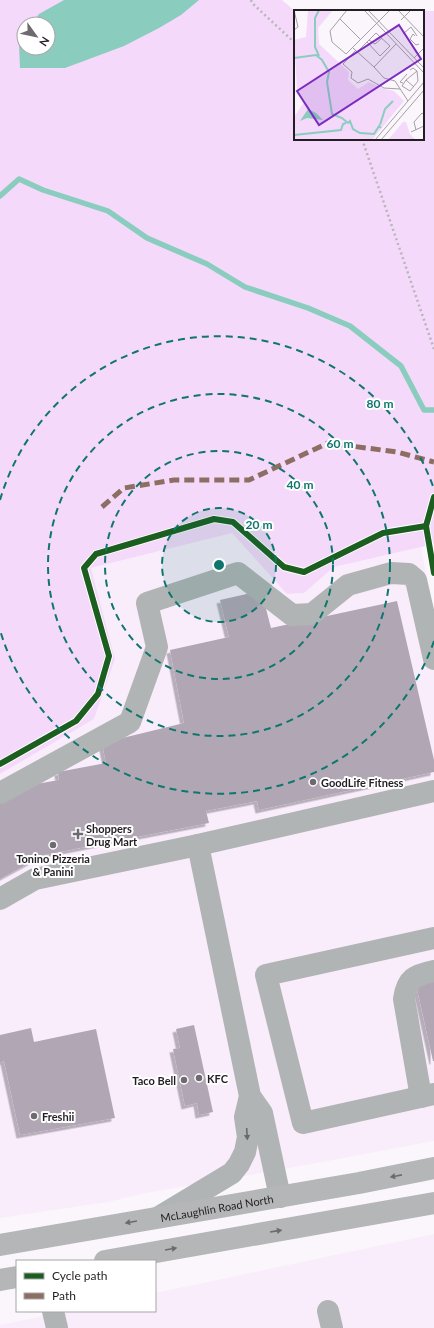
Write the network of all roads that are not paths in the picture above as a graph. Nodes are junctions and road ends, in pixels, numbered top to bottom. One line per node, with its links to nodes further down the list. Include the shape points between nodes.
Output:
1 (434, 659): 3 (lane, via 416,580 409,574 391,573 348,585 312,614 292,615 238,573 147,603 157,647 130,722)
2 (434, 791): 4 (lane)
3 (0, 793)
4 (198, 845): 5 (lane, via 35,879); 9 (lane)
5 (0, 899)
6 (434, 938): 8 (lane, via 266,975 303,1123)
7 (434, 971): 8 (lane, via 415,976 408,982 404,999 407,1019)
8 (430, 1094)
9 (250, 1096): 11 (lane, via 262,1113); 13 (lane, one-way to 13, via 245,1117 248,1137 239,1164 232,1173)
10 (434, 1168): 11 (main road, McLaughlin Road North, one-way to 11)
11 (280, 1196): 13 (main road, McLaughlin Road North); 14 (main road)
12 (434, 1203): 14 (main road, one-way to 12)
13 (158, 1218): 15 (main road, McLaughlin Road North, one-way to 15)
14 (237, 1237): 16 (main road, one-way to 14)
15 (0, 1245)
16 (110, 1260)
17 (16, 1277): 18 (main road)
18 (0, 1280)
19 (54, 1312): 20 (lane)
20 (57, 1328)

